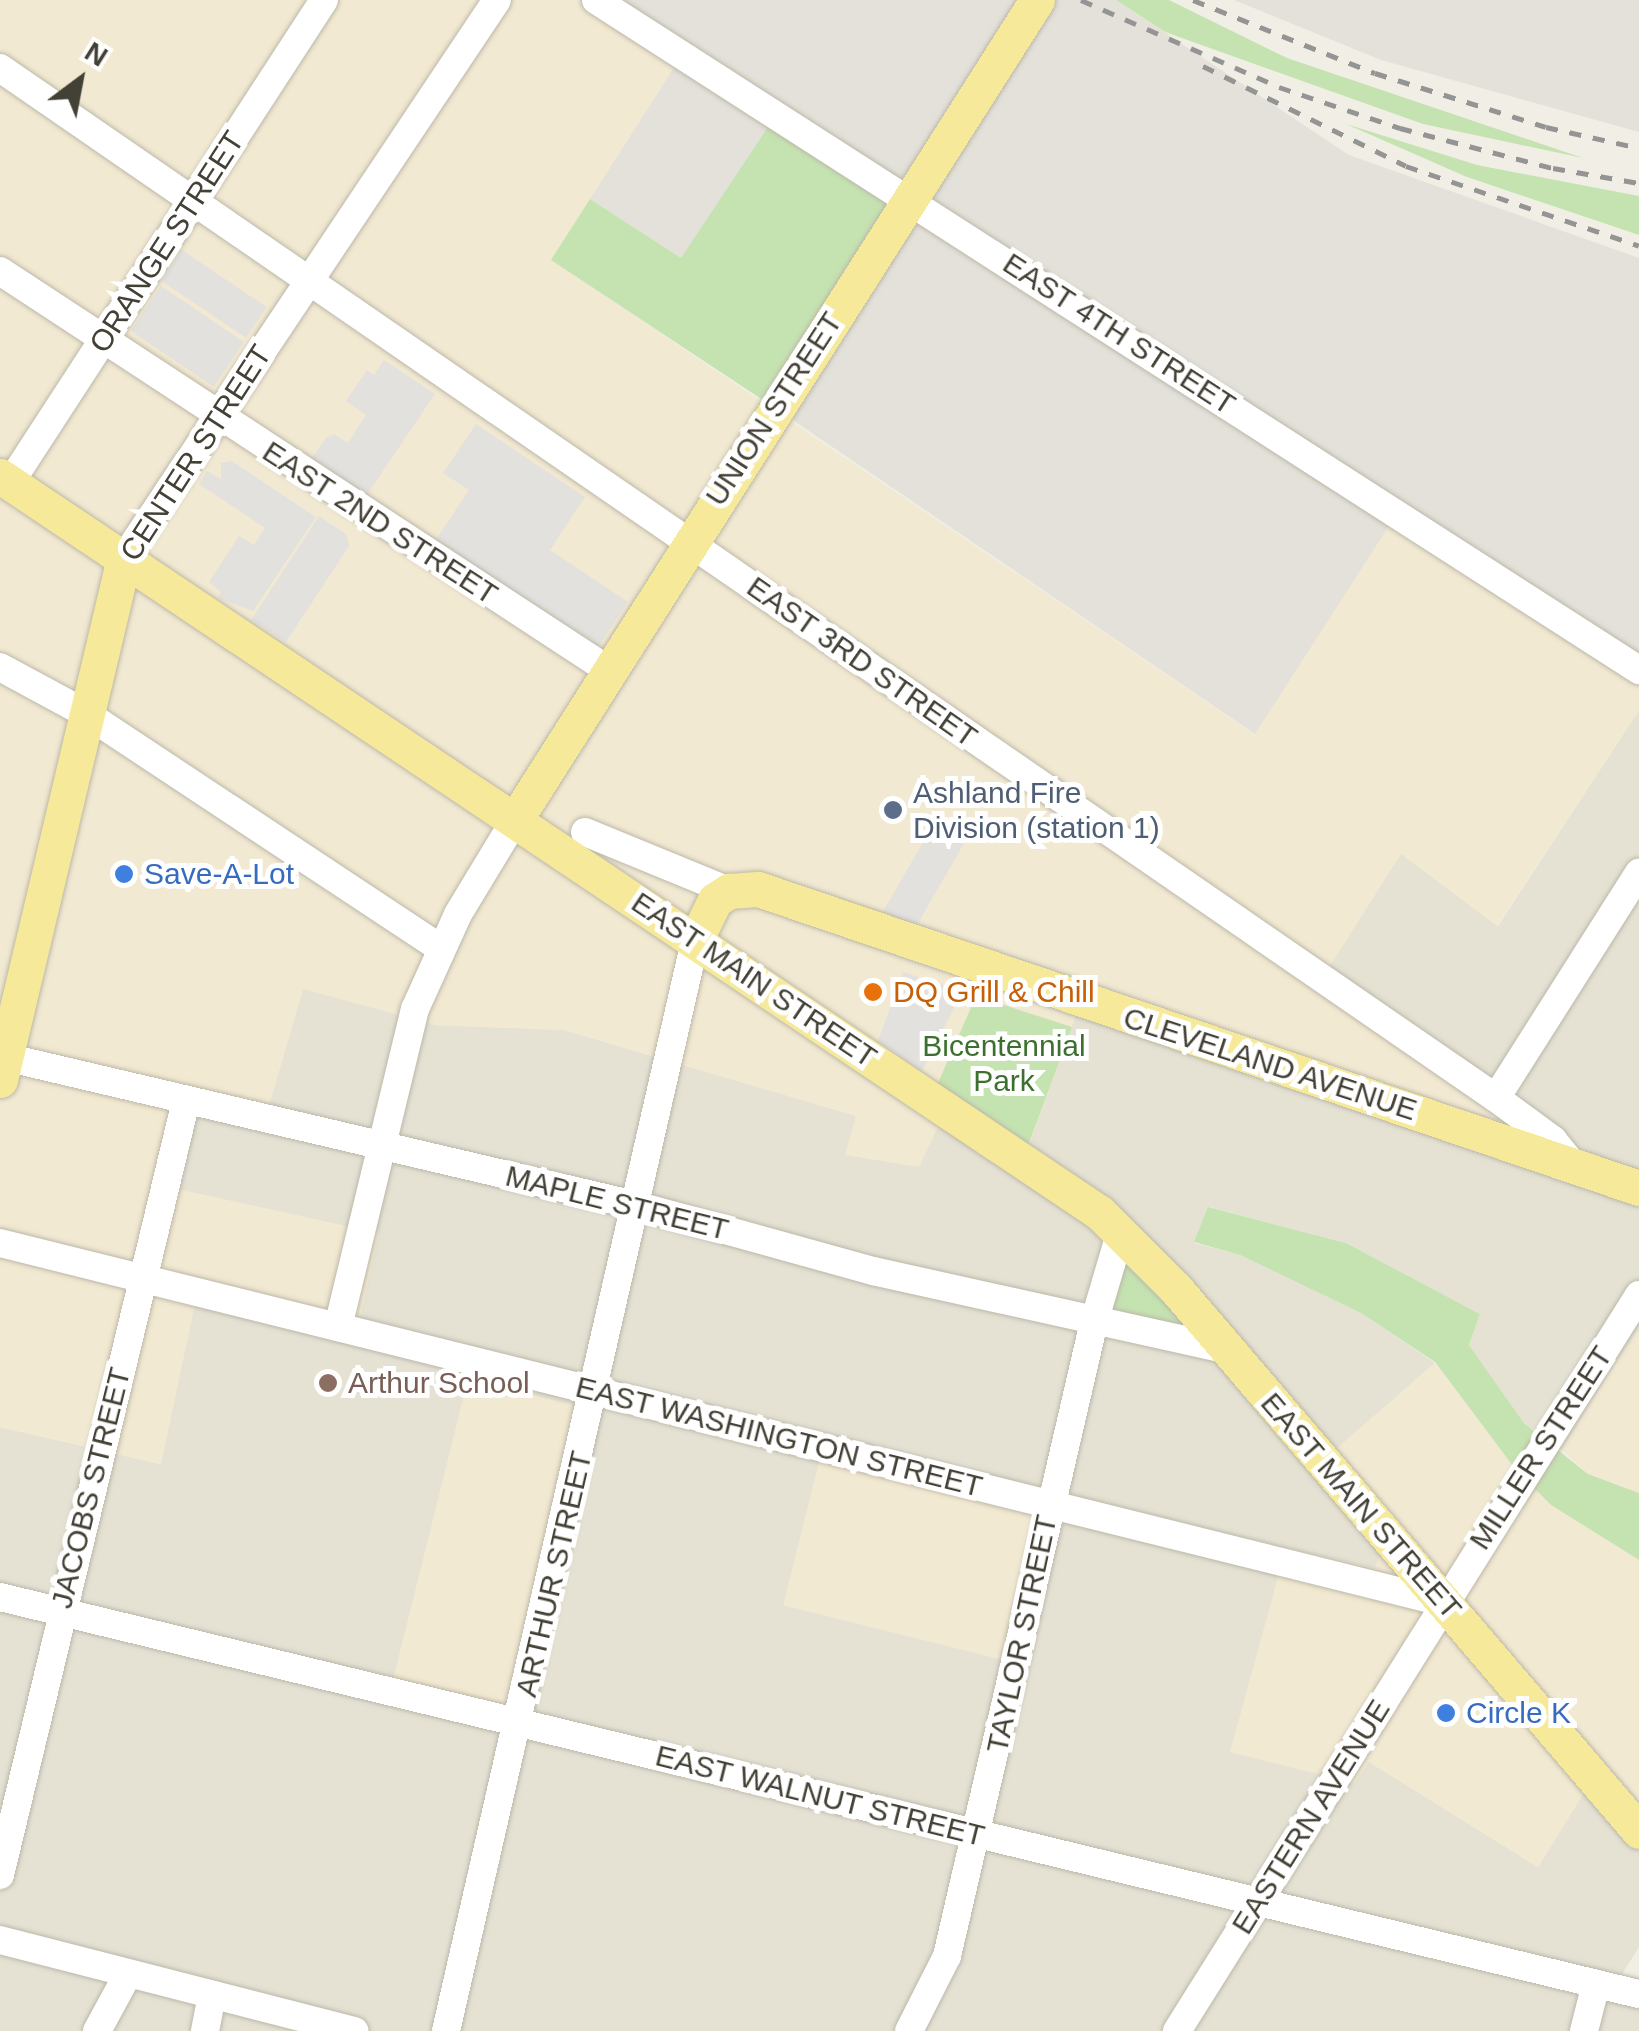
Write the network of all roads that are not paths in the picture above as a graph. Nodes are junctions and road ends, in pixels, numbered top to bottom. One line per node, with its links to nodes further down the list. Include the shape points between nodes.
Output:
1 (324, 0): 6 (street, ORANGE STREET)
2 (497, 0): 9 (street, CENTER STREET)
3 (596, 0): 7 (street, EAST 4TH STREET)
4 (1038, 0): 7 (main road, UNION STREET)
5 (0, 68): 6 (street, EAST 3RD STREET)
6 (195, 198): 9 (street, EAST 3RD STREET); 10 (street, ORANGE STREET)
7 (907, 202): 13 (main road, UNION STREET); 17 (street, EAST 4TH STREET)
8 (0, 271): 10 (street, EAST 2ND STREET)
9 (310, 280): 11 (street, CENTER STREET); 13 (street, EAST 3RD STREET)
10 (103, 340): 11 (street, EAST 2ND STREET); 12 (street, ORANGE STREET)
11 (216, 416): 14 (street, CENTER STREET); 16 (street, EAST 2ND STREET)
12 (5, 479): 14 (main road, EAST MAIN STREET)
13 (690, 541): 16 (main road, UNION STREET); 26 (street, EAST 3RD STREET)
14 (124, 558): 18 (main road, CENTER STREET); 19 (main road, EAST MAIN STREET)
15 (0, 668): 18 (street)
16 (608, 670): 19 (main road, UNION STREET)
17 (1639, 670)
18 (85, 713): 24 (street); 25 (main road, CENTER STREET)
19 (514, 820): 23 (main road, EAST MAIN STREET); 24 (street)
20 (584, 832): 22 (street, CLEVELAND AVENUE)
21 (1639, 874): 26 (street)
22 (729, 891): 23 (main road, via 715,900); 29 (main road, CLEVELAND AVENUE, via 758,890)
23 (695, 940): 31 (street, ARTHUR STREET); 32 (main road, EAST MAIN STREET)
24 (441, 949): 28 (street, via 415,1009)
25 (3, 1069): 27 (street, MAPLE STREET)
26 (1496, 1098): 29 (street, EAST 3RD STREET, via 1553,1140)
27 (186, 1101): 28 (street, MAPLE STREET); 34 (street, JACOBS STREET)
28 (378, 1146): 31 (street, MAPLE STREET); 37 (street)
29 (1573, 1165): 30 (main road, CLEVELAND AVENUE)
30 (1639, 1188)
31 (634, 1204): 36 (street, MAPLE STREET, via 872,1271); 39 (street, ARTHUR STREET)
32 (1122, 1232): 36 (street, TAYLOR STREET); 38 (main road, EAST MAIN STREET)
33 (0, 1243): 34 (street, EAST WASHINGTON STREET)
34 (145, 1279): 37 (street, EAST WASHINGTON STREET); 43 (street, JACOBS STREET)
35 (1639, 1295): 42 (street, MILLER STREET)
36 (1094, 1322): 38 (street, MAPLE STREET); 40 (street, TAYLOR STREET)
37 (338, 1328): 39 (street, EAST WASHINGTON STREET)
38 (1228, 1350): 42 (main road, EAST MAIN STREET)
39 (597, 1392): 40 (street, EAST WASHINGTON STREET); 44 (street, ARTHUR STREET)
40 (1051, 1505): 42 (street, EAST WASHINGTON STREET); 46 (street, TAYLOR STREET)
41 (0, 1597): 43 (street, EAST WALNUT STREET)
42 (1442, 1602): 45 (main road, EAST MAIN STREET); 48 (street, EASTERN AVENUE)
43 (60, 1612): 44 (street, EAST WALNUT STREET); 47 (street, JACOBS STREET)
44 (519, 1723): 46 (street, EAST WALNUT STREET); 58 (street, ARTHUR STREET)
45 (1639, 1831)
46 (977, 1834): 48 (street, EAST WALNUT STREET); 59 (street, TAYLOR STREET, via 947,1956)
47 (0, 1875)
48 (1259, 1902): 51 (street, EAST WALNUT STREET); 60 (street, EASTERN AVENUE)
49 (0, 1940): 50 (street)
50 (128, 1974): 53 (street); 55 (street)
51 (1596, 1984): 52 (street, EAST WALNUT STREET); 61 (street)
52 (1639, 1994)
53 (212, 1995): 54 (street); 56 (street)
54 (320, 2027): 57 (street)
55 (97, 2031)
56 (205, 2031)
57 (356, 2031)
58 (446, 2031)
59 (909, 2031)
60 (1178, 2031)
61 (1584, 2031)

